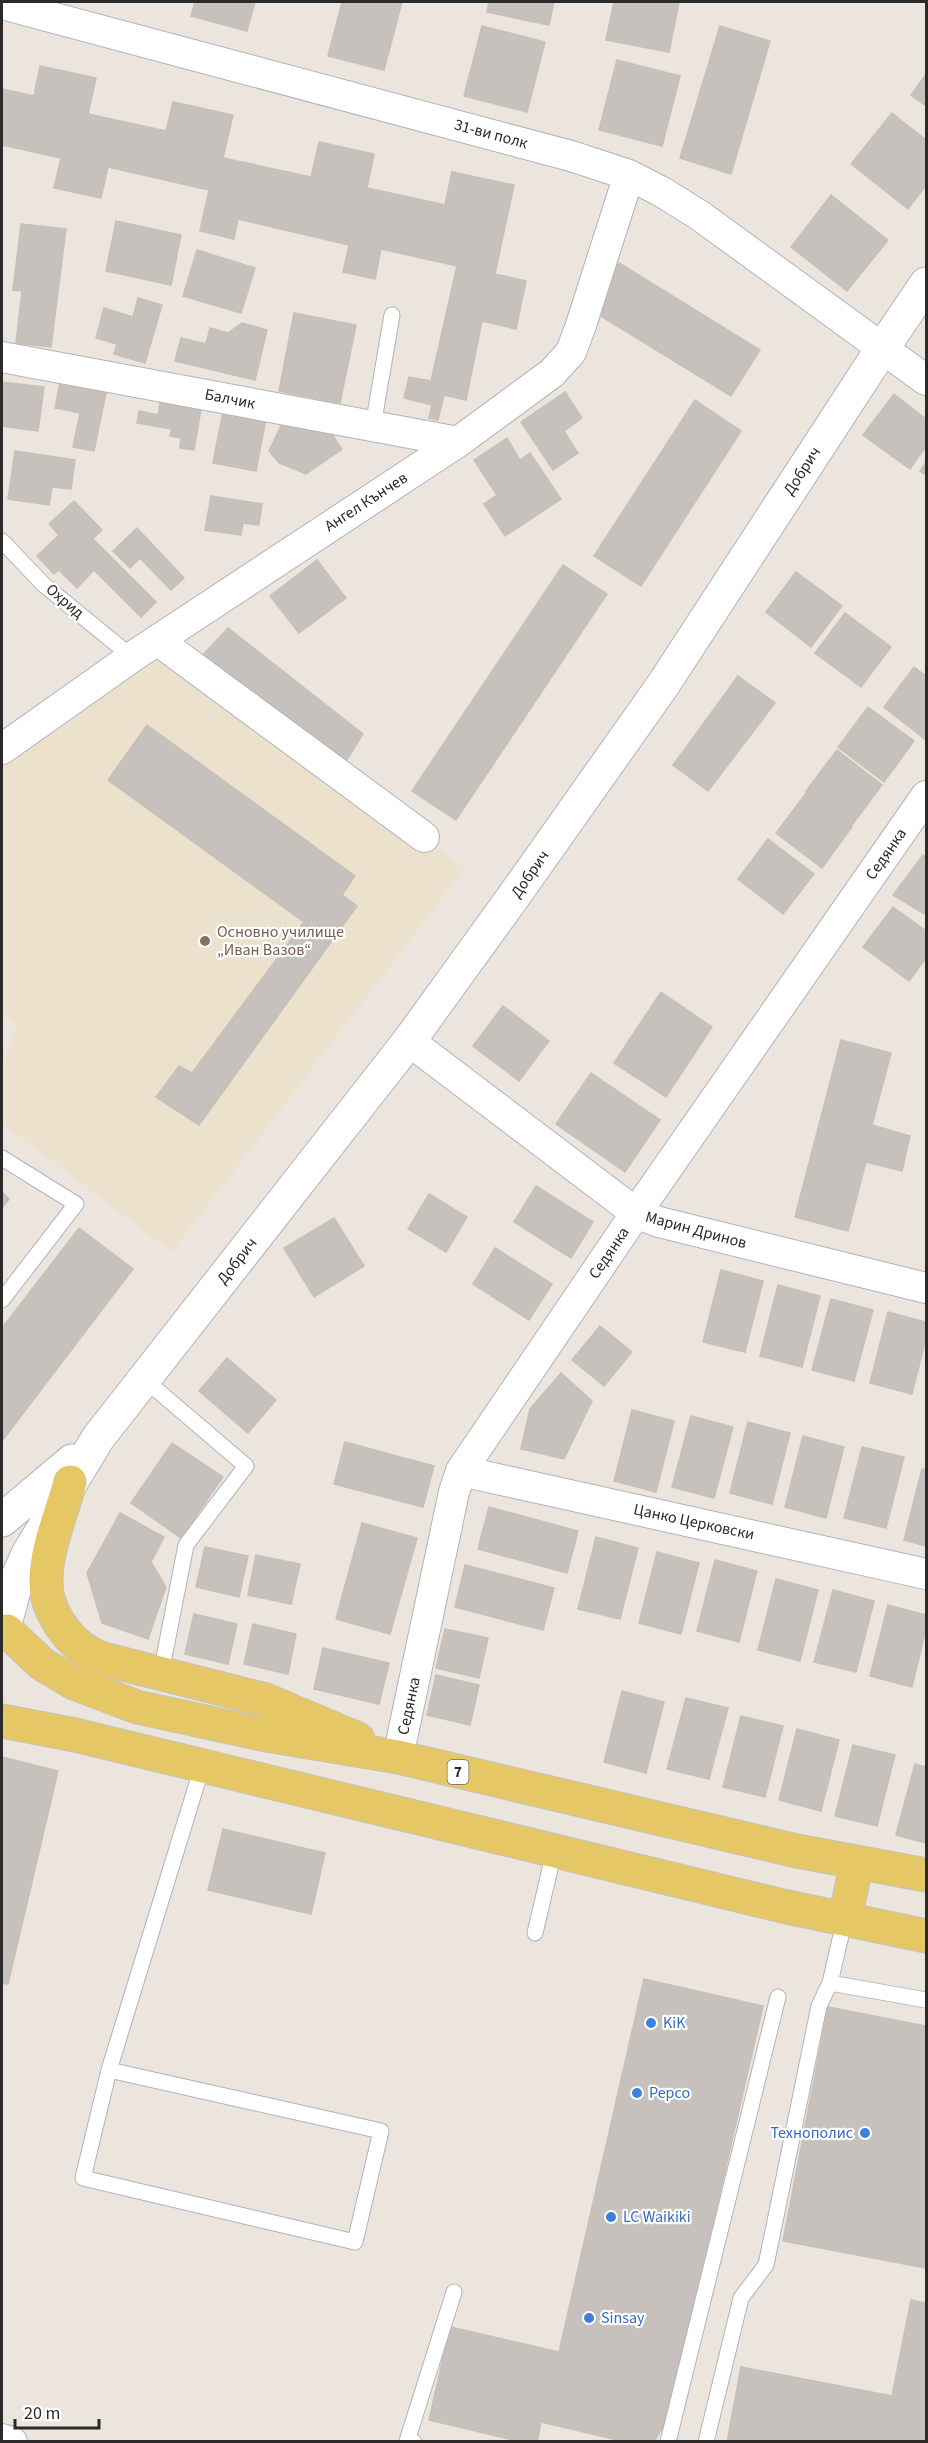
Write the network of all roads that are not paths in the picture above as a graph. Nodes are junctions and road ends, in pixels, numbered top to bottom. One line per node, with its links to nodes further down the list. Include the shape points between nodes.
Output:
1 (2, 4): 2 (street, 31-ви полк, via 571,156)
2 (629, 175): 5 (street, 31-ви полк, via 699,214); 9 (street, Ангел Кънчев, via 570,352 552,374)
3 (927, 284): 5 (street, Добрич)
4 (392, 315): 8 (lane)
5 (882, 349): 7 (street, 31-ви полк); 16 (street, Добрич, via 663,685)
6 (2, 357): 8 (street, Балчик)
7 (927, 380)
8 (373, 426): 9 (street, Балчик)
9 (458, 442): 11 (street, Ангел Кънчев)
10 (2, 541): 12 (lane, Охрид, via 44,585)
11 (157, 640): 12 (street, Ангел Кънчев); 15 (street)
12 (132, 657): 13 (street, Ангел Кънчев)
13 (2, 750)
14 (927, 796): 18 (street, Седянка)
15 (424, 837)
16 (410, 1041): 18 (street, Марин Дринов); 21 (street, Добрич)
17 (2, 1158): 20 (lane, via 76,1204)
18 (636, 1213): 19 (street, Марин Дринов); 23 (street, Седянка)
19 (927, 1288)
20 (2, 1300)
21 (144, 1379): 22 (street, Добрич); 28 (lane, via 246,1466 186,1545)
22 (98, 1438): 24 (street, Добрич); 25 (street, Добрич)
23 (461, 1471): 26 (street, Цанко Церковски); 30 (street, Седянка)
24 (70, 1482): 27 (street, Добрич, via 27,1554); 28 (main road, via 46,1583 59,1623 90,1653)
25 (2, 1520)
26 (927, 1574)
27 (4, 1629): 30 (main road, 7, via 42,1664 74,1683 126,1703 266,1735)
28 (162, 1673): 30 (main road, via 266,1700)
29 (2, 1721): 31 (main road)
30 (398, 1757): 33 (main road, 7, via 701,1830)
31 (202, 1767): 32 (main road); 41 (lane)
32 (554, 1852): 35 (main road); 36 (lane)
33 (856, 1862): 34 (main road, 7); 35 (main road)
34 (927, 1875)
35 (845, 1918): 37 (main road); 38 (lane)
36 (535, 1934)
37 (927, 1936)
38 (830, 1983): 40 (lane); 47 (lane, via 819,2006 766,2265 741,2298)
39 (778, 1996): 46 (lane)
40 (927, 2000)
41 (109, 2070): 41 (lane, via 83,2178 354,2242 381,2131)
42 (454, 2292): 45 (lane, via 407,2441)
43 (2, 2439): 44 (street)
44 (12, 2442)
45 (414, 2442)
46 (668, 2442)
47 (706, 2442)

